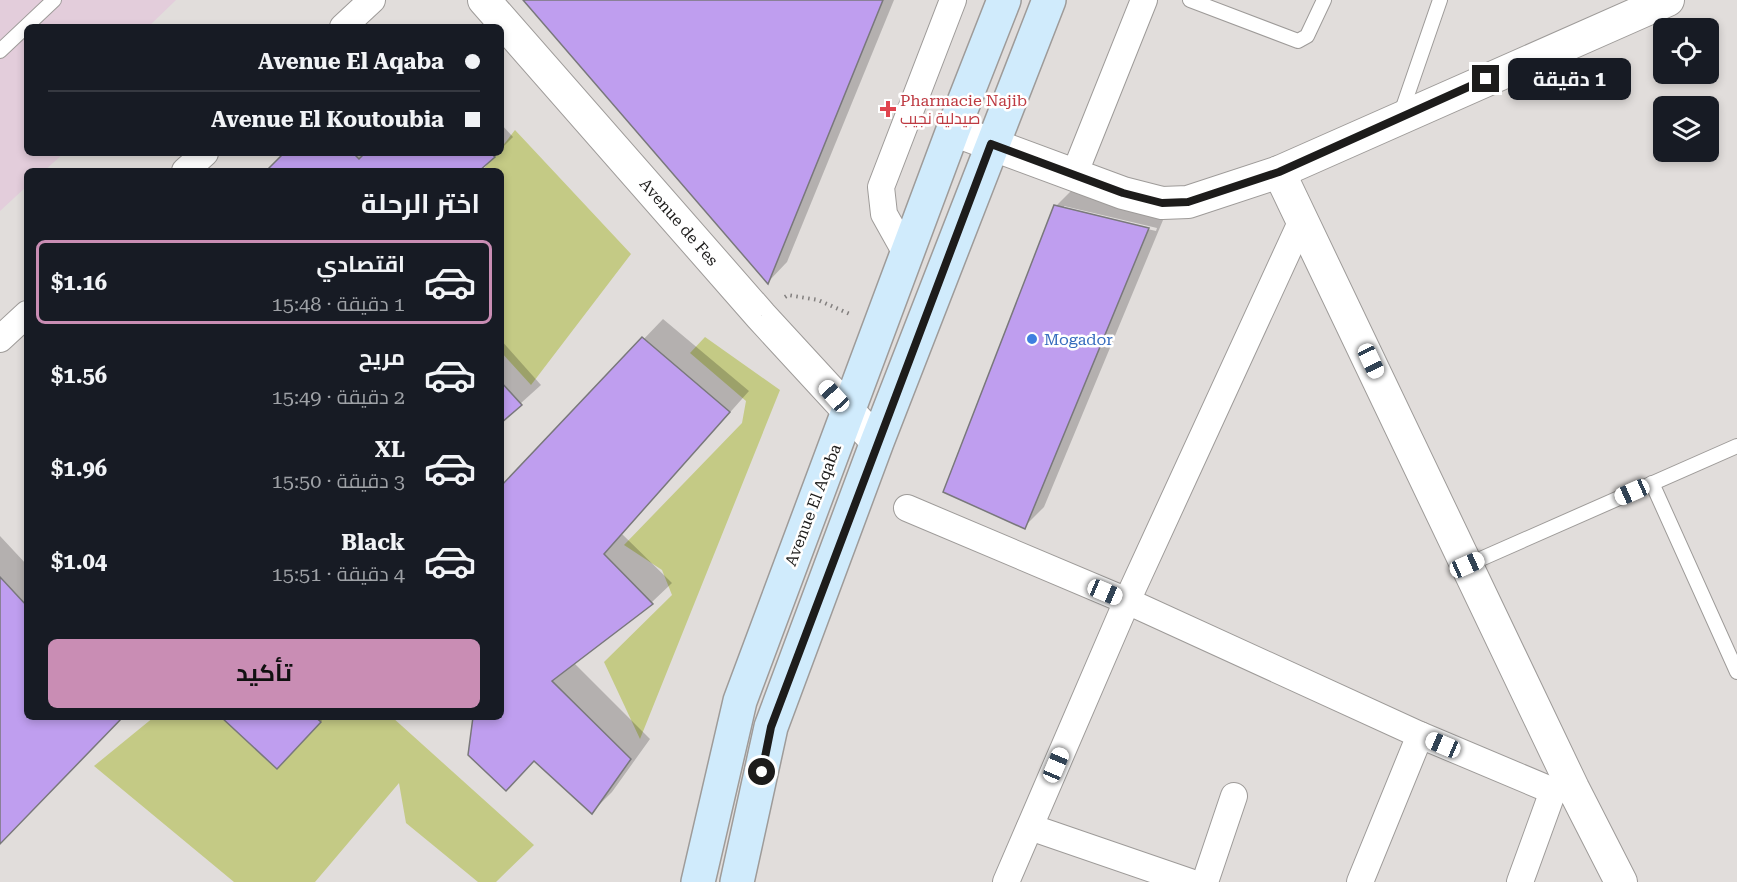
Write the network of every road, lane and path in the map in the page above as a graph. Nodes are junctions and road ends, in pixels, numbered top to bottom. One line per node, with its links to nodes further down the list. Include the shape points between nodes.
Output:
1 (54, 0): 12 (lane)
2 (372, 0): 13 (street)
3 (484, 0): 25 (street, Avenue de Fes)
4 (952, 0): 24 (street, via 881,187 884,214)
5 (1004, 0): 17 (main road, Avenue El Aqaba)
6 (1049, 0): 18 (main road)
7 (1144, 0): 22 (street)
8 (1190, 0): 9 (lane, via 1298,41 1307,36)
9 (1324, 0)
10 (1440, 0): 16 (lane)
11 (1663, 1): 16 (street)
12 (29, 24)
13 (345, 24)
14 (24, 28): 15 (lane)
15 (0, 51)
16 (1399, 117): 21 (street)
17 (952, 130): 18 (street); 24 (main road, Avenue El Aqaba)
18 (991, 144): 22 (street); 30 (main road)
19 (202, 156): 20 (street)
20 (188, 168)
21 (1279, 172): 22 (street, via 1188,202 1162,203); 23 (street)
22 (1074, 175)
23 (1303, 218): 34 (street); 35 (street)
24 (907, 255): 27 (main road, Avenue El Aqaba)
25 (761, 316): 27 (path, via 788,295 818,300); 29 (street, Avenue de Fes)
26 (24, 317): 28 (street)
27 (880, 327): 29 (main road, Avenue El Aqaba)
28 (0, 339)
29 (848, 412): 30 (street, Avenue de Fes); 41 (main road, Avenue El Aqaba, via 740,701)
30 (877, 442): 42 (main road, via 771,727)
31 (1737, 446): 32 (lane)
32 (1652, 483): 34 (lane); 36 (lane)
33 (907, 508): 35 (street)
34 (1467, 565): 38 (street)
35 (1127, 601): 37 (street); 40 (street)
36 (1737, 672)
37 (1420, 735): 38 (street); 46 (street)
38 (1563, 790): 47 (street); 48 (street)
39 (1234, 796): 45 (street)
40 (1030, 827): 43 (street); 44 (street)
41 (698, 882)
42 (737, 882)
43 (1006, 882)
44 (1190, 882)
45 (1204, 882)
46 (1360, 882)
47 (1520, 882)
48 (1621, 882)

